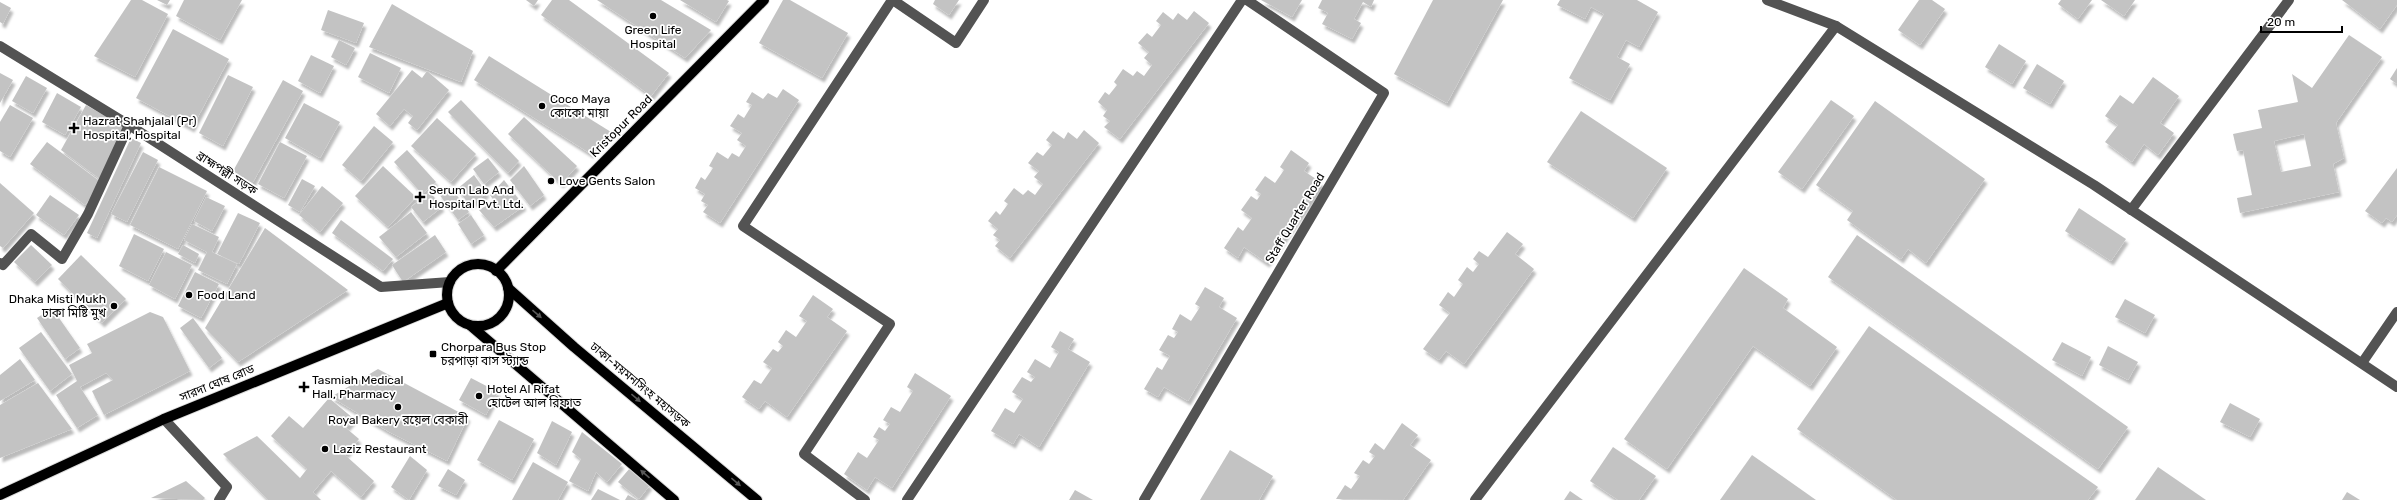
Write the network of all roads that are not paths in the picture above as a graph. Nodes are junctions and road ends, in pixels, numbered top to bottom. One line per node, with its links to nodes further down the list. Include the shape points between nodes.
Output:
1 (764, 0): 13 (main road, Kristopur Road)
2 (893, 0): 3 (street, via 956,43); 26 (street, via 742,226 890,324 804,454)
3 (984, 0)
4 (1242, 0): 27 (street)
5 (1247, 0): 28 (street, Staff Quarter Road, via 1384,93)
6 (1767, 0): 8 (street)
7 (2289, 0): 11 (street)
8 (1836, 26): 11 (street); 29 (street)
9 (0, 46): 10 (street, ব্রাহ্মপল্লী সড়ক)
10 (129, 125): 12 (street, via 88,214 62,259 31,234 3,265); 14 (street, ব্রাহ্মপল্লী সড়ক, via 381,287)
11 (2131, 210): 19 (street)
12 (0, 263)
13 (496, 271): 14 (main road, via 489,266 470,266 462,269); 15 (main road, via 504,278)
14 (450, 282): 16 (main road)
15 (508, 288): 18 (main road, via 506,308 500,317 491,323); 25 (main road, ঢাকা-ময়মনসিংহ মহাসড়ক, one-way to 25, via 574,347)
16 (448, 303): 18 (main road, via 456,318); 21 (main road, সারদা ঘোষ রোড)
17 (2397, 312): 19 (street)
18 (471, 326): 24 (main road, one-way to 18)
19 (2362, 363): 20 (street)
20 (2397, 387)
21 (164, 419): 22 (main road, সারদা ঘোষ রোড); 23 (street, via 227,487)
22 (0, 495)
23 (219, 500)
24 (674, 500)
25 (757, 500)
26 (865, 500)
27 (907, 500)
28 (1144, 500)
29 (1475, 500)

